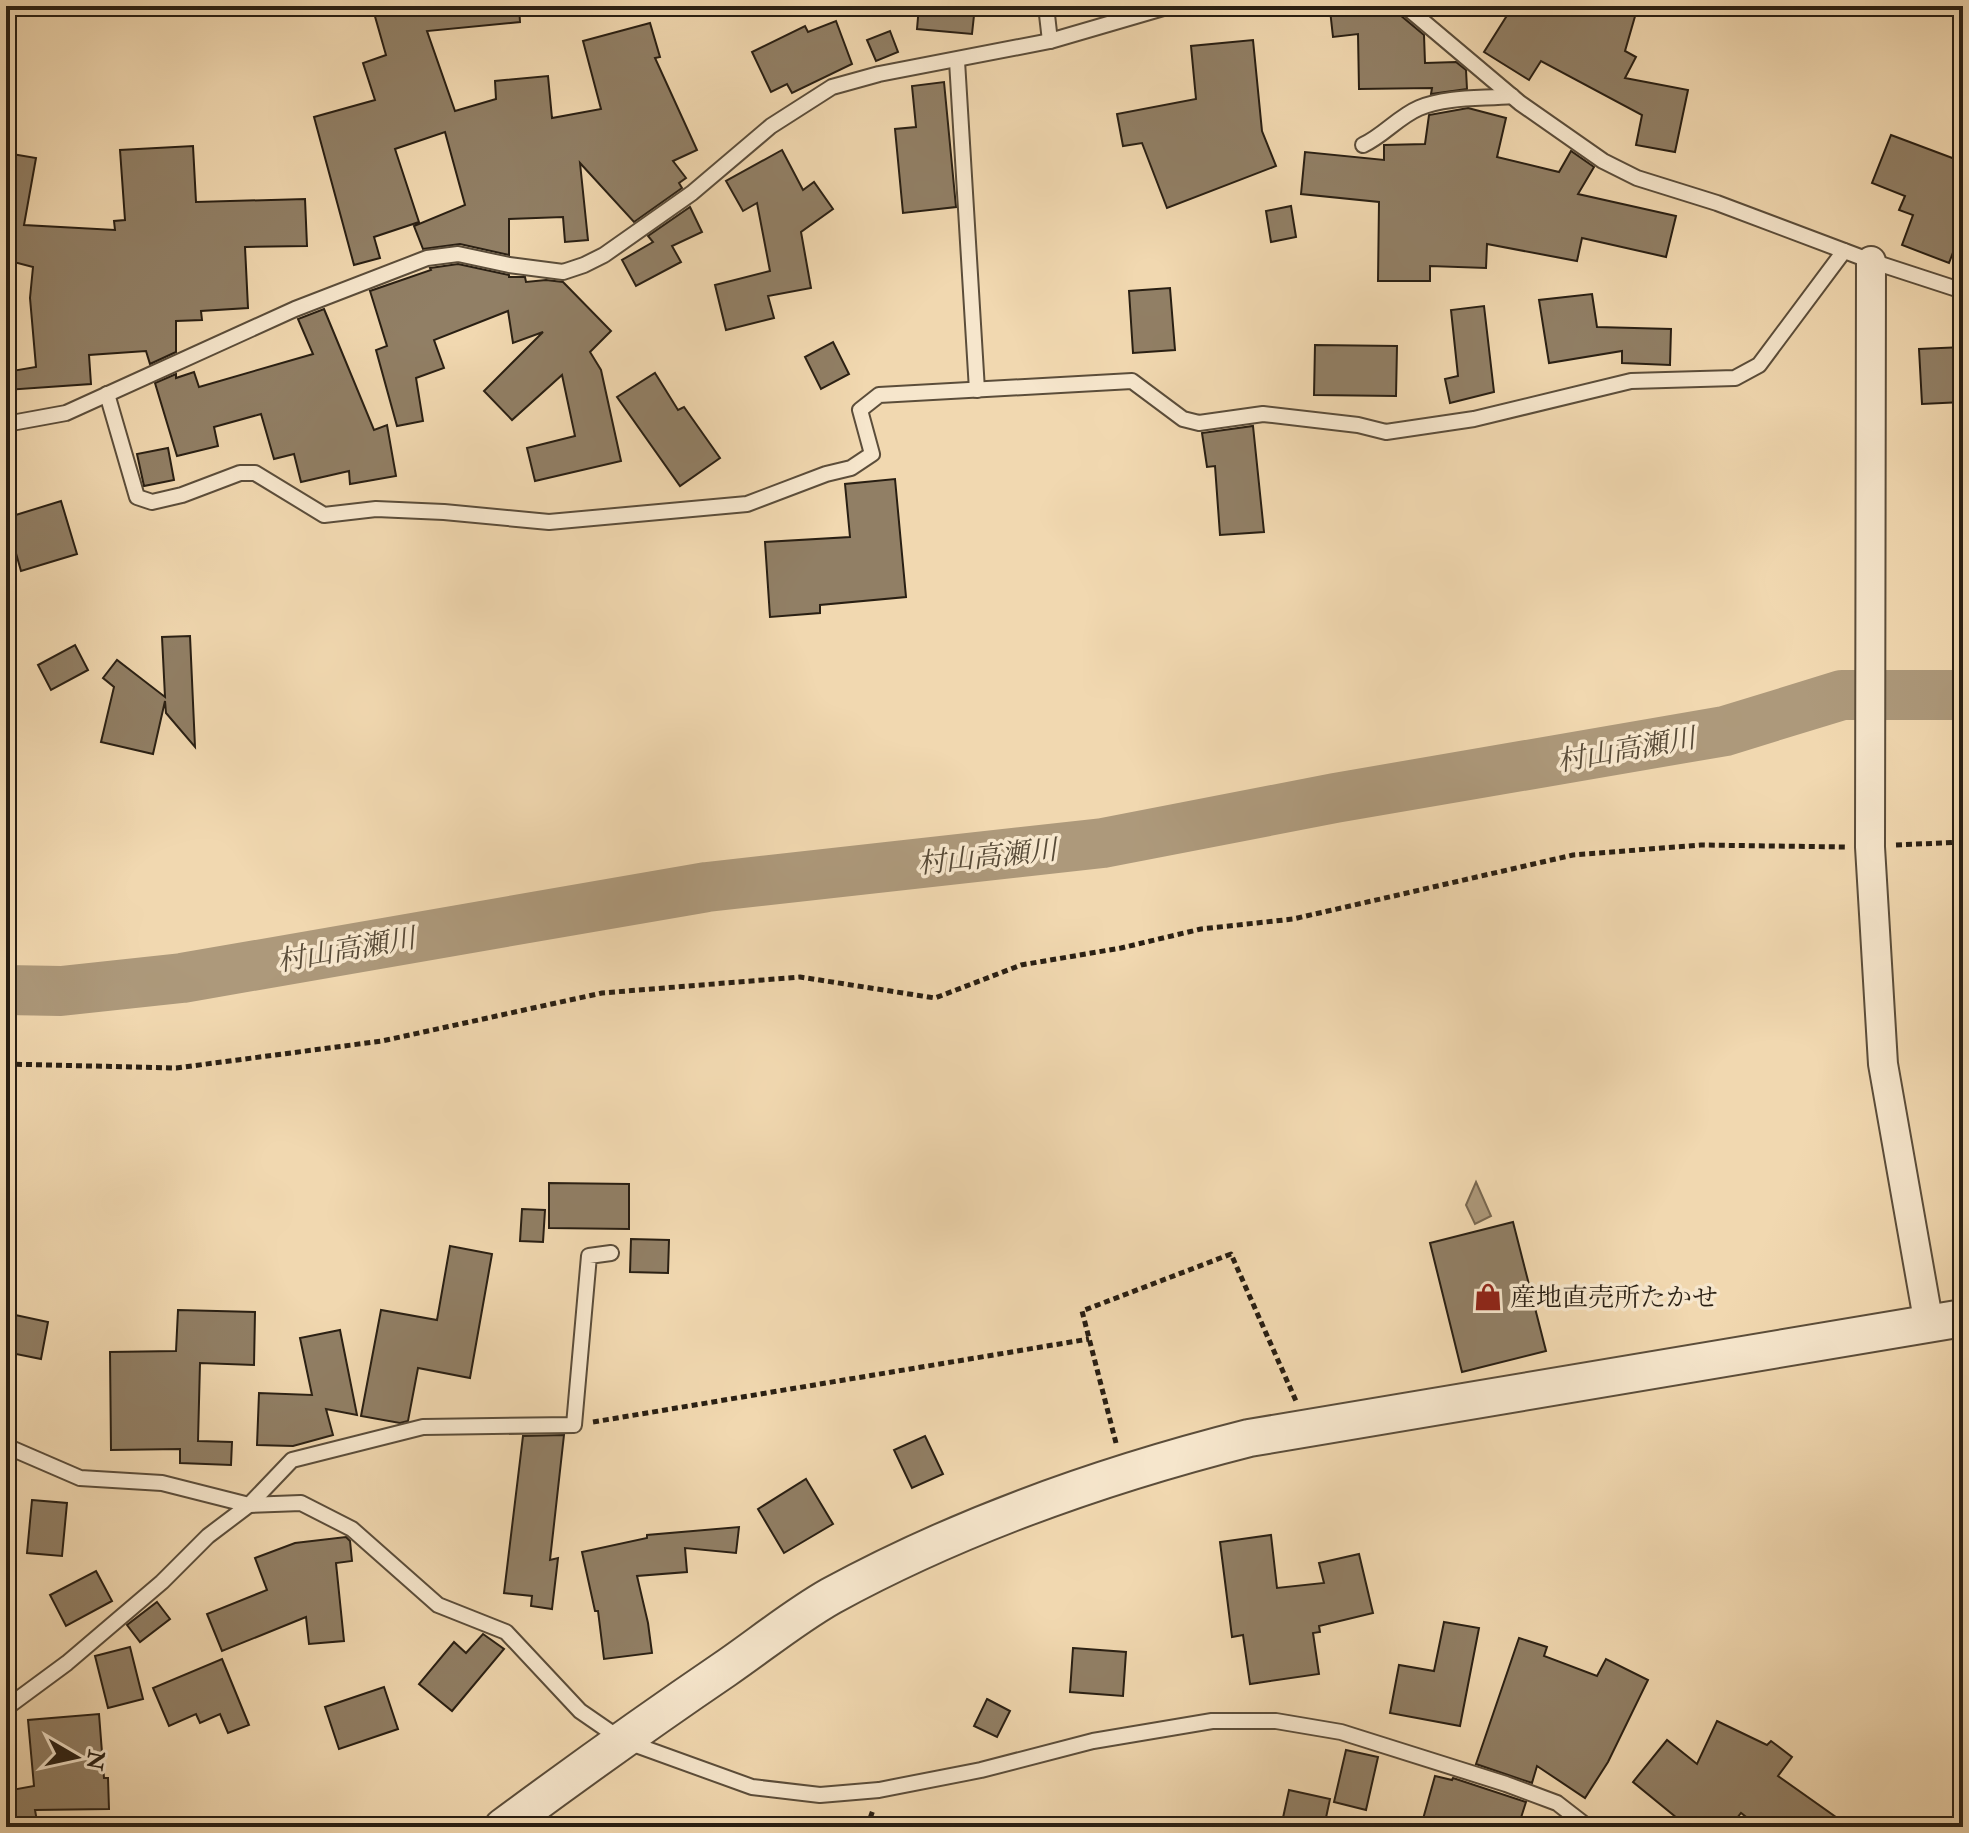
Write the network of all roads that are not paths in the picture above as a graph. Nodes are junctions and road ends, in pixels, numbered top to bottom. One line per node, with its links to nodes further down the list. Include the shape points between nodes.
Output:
1 (1046, 6): 4 (lane)
2 (1170, 6): 4 (lane)
3 (1405, 6): 6 (lane)
4 (1050, 41): 5 (lane)
5 (957, 61): 11 (lane); 12 (lane, via 832,87 771,126 692,193 584,265 563,272 458,254 427,258 295,309)
6 (1512, 96): 7 (lane, via 1419,108); 8 (lane, via 1603,161 1637,178)
7 (1363, 145)
8 (1844, 251): 9 (lane); 11 (lane, via 1759,365 1735,378 1631,381 1474,419 1386,432 1263,414 1199,423 1183,419 1132,381)
9 (1871, 261): 10 (lane); 15 (street, via 1869,802 1883,1064)
10 (1963, 291)
11 (977, 390): 12 (lane, via 879,395 860,410 872,454 851,468 747,504 549,522 376,509 324,515 255,473 240,473 152,502 137,497)
12 (107, 394): 13 (lane, via 66,413)
13 (6, 424)
14 (611, 1253): 17 (lane, via 589,1256 574,1425 423,1427 292,1460)
15 (1946, 1321): 19 (street, via 1249,1438 1124,1472 959,1533 828,1598)
16 (6, 1446): 17 (lane, via 80,1478 162,1483)
17 (249, 1505): 18 (lane, via 67,1663); 19 (lane, via 301,1503 352,1529 438,1605 506,1632 580,1711)
18 (6, 1708)
19 (622, 1740): 20 (street); 21 (lane, via 752,1787 820,1795 879,1790 1093,1741 1212,1721 1276,1721 1341,1732 1506,1784 1557,1803)
20 (503, 1827)
21 (1588, 1827)

